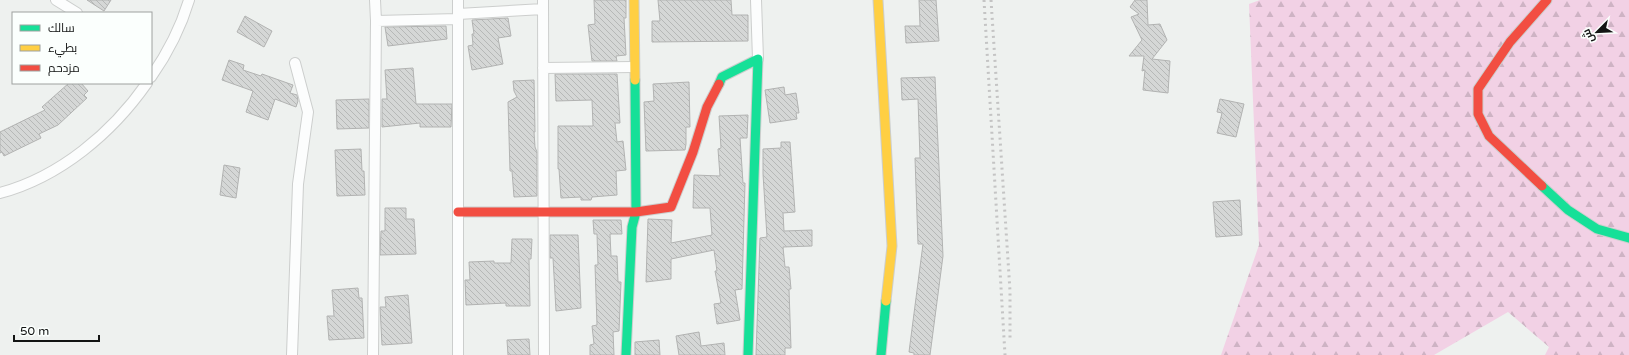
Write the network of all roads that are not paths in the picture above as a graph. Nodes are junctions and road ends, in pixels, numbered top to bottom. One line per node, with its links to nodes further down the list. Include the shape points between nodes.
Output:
1 (56, 0): 10 (street)
2 (189, 0): 14 (street, via 173,41)
3 (374, 0): 12 (street)
4 (458, 0): 11 (street)
5 (634, 0): 16 (street)
6 (756, 0): 13 (street)
7 (878, 0): 31 (street, via 892,246)
8 (1547, 0): 24 (street, via 1510,42 1478,89 1478,114 1489,136 1568,210 1597,229)
9 (543, 5): 11 (street); 17 (street)
10 (75, 12)
11 (458, 16): 12 (street); 21 (street)
12 (376, 21): 26 (street)
13 (758, 59): 23 (street, via 722,77 707,106 693,152 671,207); 30 (street)
14 (155, 61): 18 (street)
15 (295, 63): 25 (street, via 308,112 298,184)
16 (634, 67): 17 (street); 23 (street)
17 (543, 68): 22 (street)
18 (152, 73)
19 (146, 84): 20 (street, via 115,122 88,146 62,165 34,180)
20 (0, 193)
21 (458, 212): 22 (street); 27 (street)
22 (544, 212): 23 (street); 28 (street)
23 (636, 212): 29 (street, via 632,227)
24 (1629, 238)
25 (292, 355)
26 (373, 355)
27 (458, 355)
28 (544, 355)
29 (626, 355)
30 (748, 355)
31 (881, 355)

